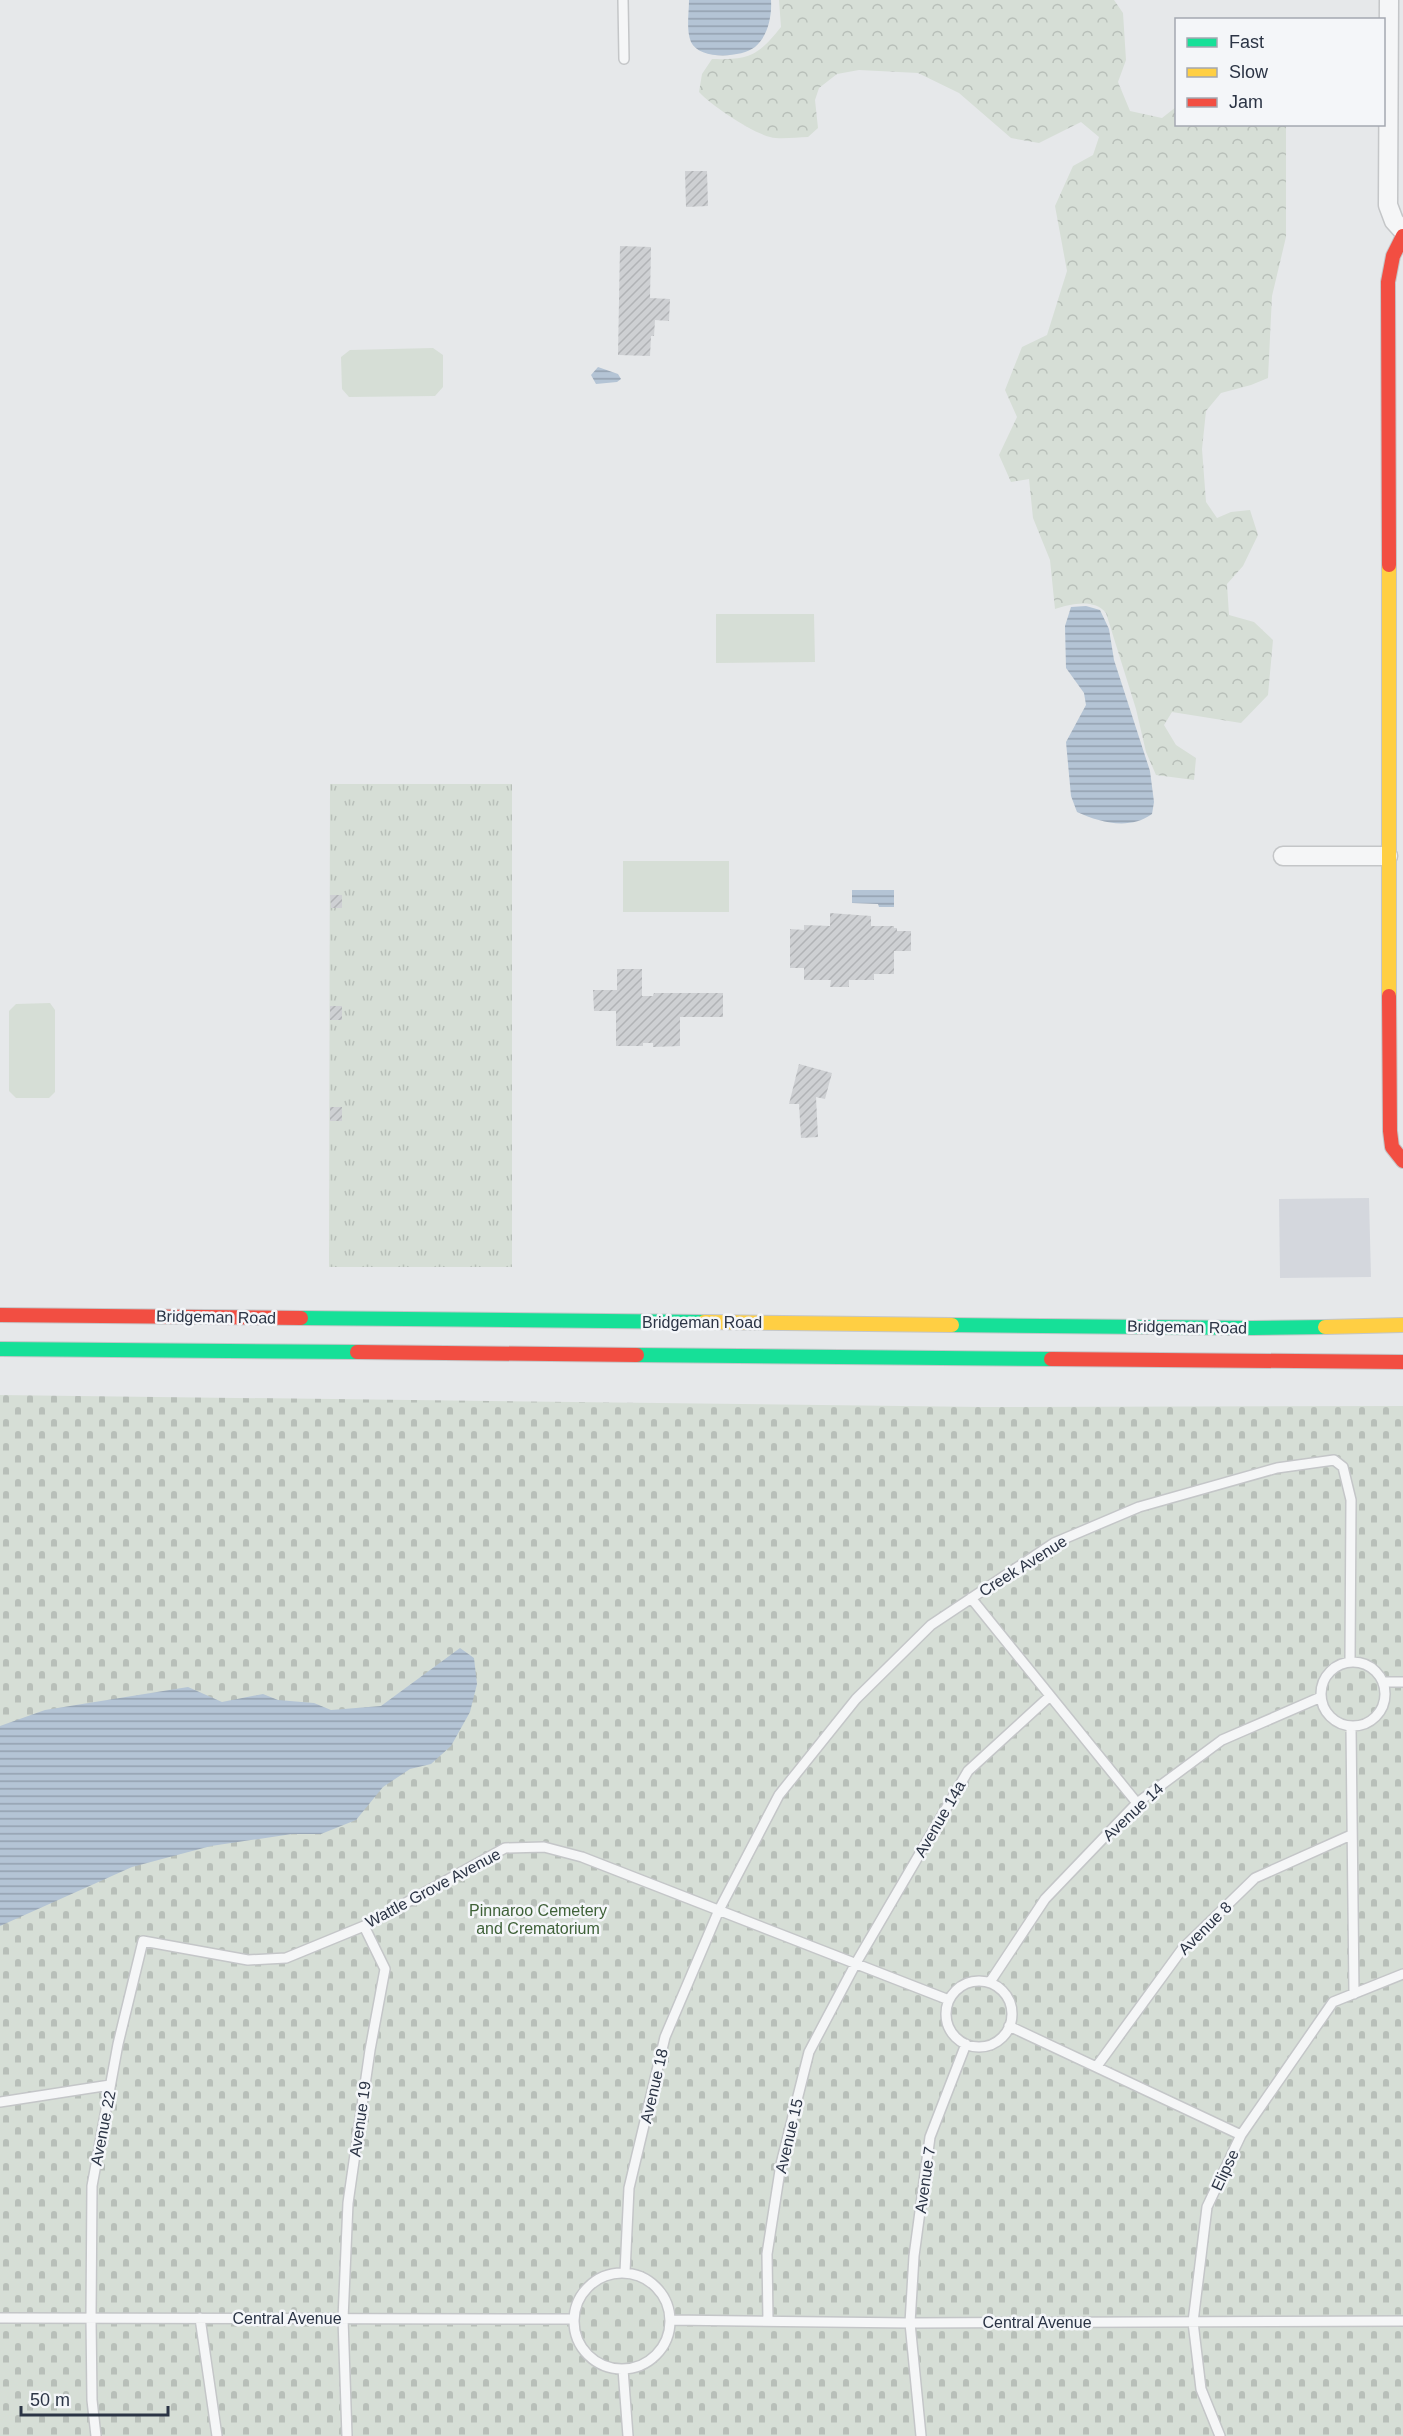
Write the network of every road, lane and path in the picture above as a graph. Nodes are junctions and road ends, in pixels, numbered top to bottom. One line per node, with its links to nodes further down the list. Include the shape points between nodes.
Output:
1 (623, 0): 3 (lane)
2 (1389, 0): 4 (street, via 1388,205)
3 (624, 59)
4 (1403, 231)
5 (1403, 236): 7 (main road, via 1393,256 1388,282)
6 (1283, 856): 7 (street)
7 (1388, 856): 8 (main road, via 1390,1131 1392,1147)
8 (1403, 1161)
9 (0, 1315): 10 (main road, Bridgeman Road, via 1229,1328)
10 (1403, 1326)
11 (0, 1349): 12 (main road, Bridgeman Road)
12 (1403, 1362)
13 (971, 1599): 14 (lane, Creek Avenue, via 1054,1543 1140,1507 1277,1468 1334,1460 1343,1467 1351,1500); 17 (lane); 22 (lane, Creek Avenue, via 931,1625 849,1708 779,1795)
14 (1350, 1662): 15 (lane, via 1368,1666); 18 (lane, via 1330,1672)
15 (1383, 1682): 16 (lane); 19 (lane, via 1385,1693 1380,1713 1362,1726)
16 (1403, 1683)
17 (1050, 1696): 20 (lane); 25 (lane, Avenue 14a, via 968,1771)
18 (1321, 1697): 19 (lane, via 1330,1717); 20 (lane, Avenue 14, via 1222,1740)
19 (1351, 1727): 21 (lane)
20 (1137, 1803): 27 (lane, Avenue 14, via 1046,1899)
21 (1350, 1835): 28 (lane); 32 (lane, Avenue 8, via 1255,1878 1183,1948)
22 (719, 1910): 23 (lane, Wattle Grove Avenue, via 582,1857 544,1847 505,1848); 25 (lane, Wattle Grove Avenue); 36 (lane, Avenue 18, via 665,2037 630,2188)
23 (364, 1926): 24 (lane, Wattle Grove Avenue, via 286,1958 248,1960); 40 (lane, Avenue 19, via 385,1969 348,2202)
24 (143, 1941): 33 (lane, Avenue 22)
25 (856, 1963): 29 (lane, Wattle Grove Avenue); 43 (lane, Avenue 15, via 809,2052 784,2153 767,2254)
26 (1403, 1974): 28 (lane, Elipse)
27 (990, 1982): 29 (lane, via 978,1980 963,1985); 30 (lane, via 1009,2001)
28 (1354, 1994): 35 (lane, Elipse, via 1333,2002)
29 (949, 2000): 31 (lane, via 946,2011 950,2028)
30 (1009, 2026): 31 (lane, via 998,2041 987,2046); 32 (lane)
31 (966, 2044): 46 (lane, Avenue 7, via 930,2138)
32 (1097, 2066): 35 (lane)
33 (110, 2085): 34 (lane); 38 (lane, Avenue 22, via 92,2186)
34 (0, 2102)
35 (1241, 2135): 45 (lane, Elipse, via 1207,2207)
36 (625, 2272): 41 (lane, via 608,2274 593,2282 582,2294); 42 (lane, via 645,2278 658,2289 667,2303)
37 (0, 2318): 38 (lane, Central Avenue)
38 (91, 2318): 39 (lane, Central Avenue); 48 (lane, Avenue 22)
39 (200, 2318): 40 (lane, Central Avenue); 49 (lane)
40 (343, 2319): 41 (lane, Central Avenue); 50 (lane, Avenue 19)
41 (574, 2319): 47 (lane, via 576,2336 584,2351 597,2362)
42 (670, 2320): 43 (lane, Central Avenue); 47 (lane, via 664,2344 654,2357)
43 (768, 2321): 46 (lane, Central Avenue)
44 (1403, 2321): 45 (lane, Central Avenue)
45 (1193, 2322): 46 (lane, Central Avenue); 53 (lane, Elipse, via 1201,2389)
46 (909, 2323): 52 (lane, Avenue 7)
47 (623, 2369): 51 (lane)
48 (96, 2436)
49 (217, 2436)
50 (347, 2436)
51 (628, 2436)
52 (921, 2436)
53 (1220, 2436)

